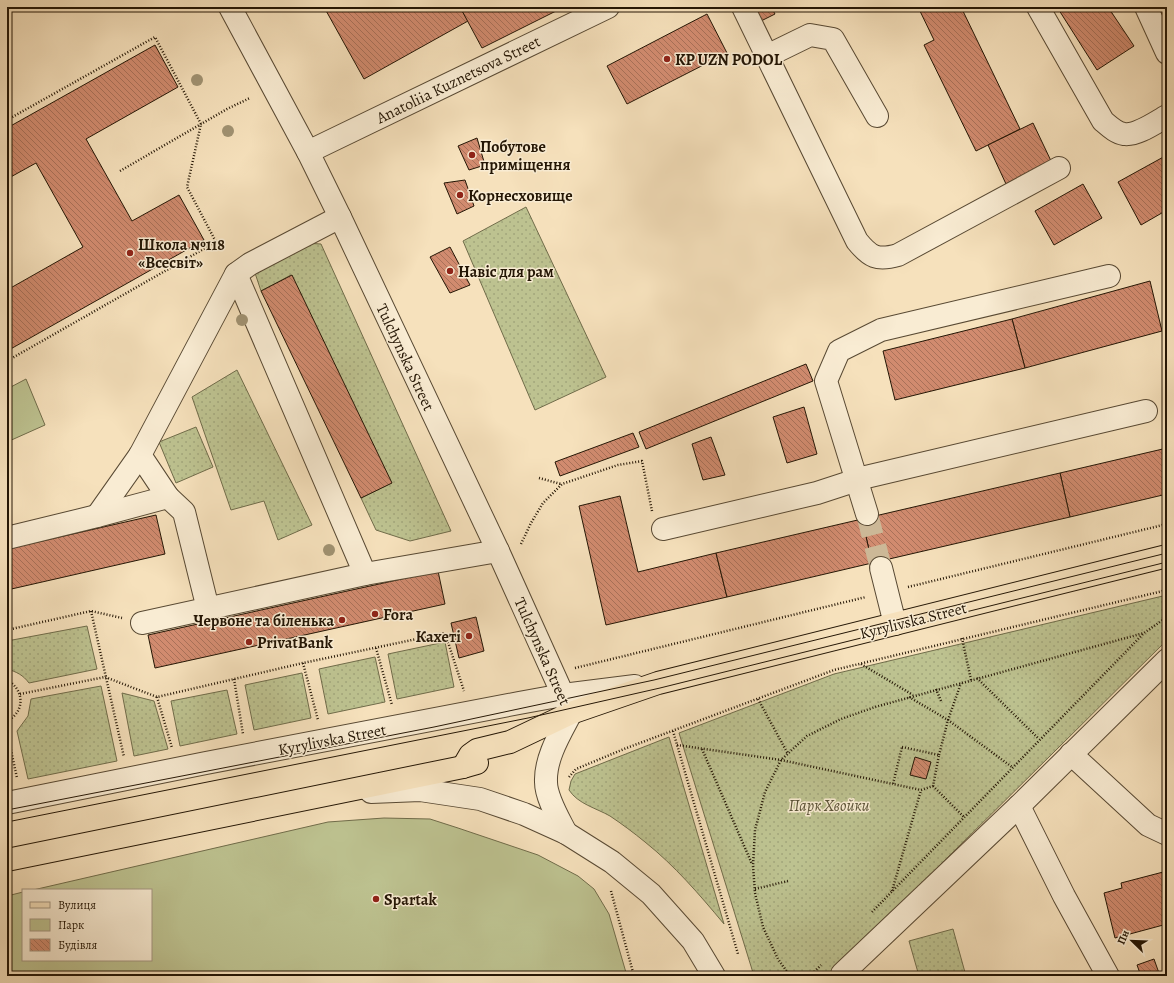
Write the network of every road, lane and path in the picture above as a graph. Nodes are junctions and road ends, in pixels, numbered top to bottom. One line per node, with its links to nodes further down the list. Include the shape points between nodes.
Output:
1 (230, 7): 13 (street, Tulchynska Street)
2 (608, 7): 13 (street, Anatoliia Kuznetsova Street)
3 (743, 7): 7 (street)
4 (1038, 7): 10 (street, via 1103,121 1112,129 1124,134 1136,132)
5 (1146, 7): 6 (street)
6 (1167, 54)
7 (767, 56): 9 (street, via 810,34 833,39); 14 (street, via 858,241 865,251 874,256 885,259 898,255)
8 (250, 98): 12 (path)
9 (877, 116)
10 (1167, 116)
11 (7, 120): 12 (path, via 155,37)
12 (201, 124): 15 (path); 19 (path, via 187,187 216,242)
13 (308, 152): 16 (street, Tulchynska Street)
14 (1059, 168)
15 (120, 171)
16 (340, 217): 17 (street, via 250,264); 32 (street, Tulchynska Street)
17 (236, 274): 21 (street); 35 (street)
18 (1109, 276): 23 (street, via 882,330 839,351 826,381)
19 (7, 361)
20 (1146, 410): 23 (street)
21 (140, 455): 25 (street); 27 (street)
22 (540, 478): 24 (path)
23 (857, 480): 26 (street); 28 (street, via 817,493)
24 (562, 484): 28 (path, via 618,465 642,462); 31 (path, via 543,503)
25 (168, 496): 27 (street); 38 (street, via 184,512)
26 (867, 514)
27 (97, 516): 30 (street)
28 (658, 521)
29 (1167, 524): 37 (path)
30 (7, 538)
31 (521, 544)
32 (498, 551): 35 (street); 50 (street, Tulchynska Street)
33 (1167, 556): 42 (main road, Kyrylivska Street)
34 (881, 568): 37 (street)
35 (365, 574): 38 (street)
36 (1167, 590): 45 (path)
37 (887, 592): 42 (street); 50 (path)
38 (208, 609): 41 (street)
39 (91, 611): 41 (path); 43 (path); 51 (path)
40 (1167, 617): 44 (path)
41 (142, 623)
42 (896, 624): 65 (main road, Kyrylivska Street)
43 (7, 630)
44 (1144, 633): 52 (path); 72 (path)
45 (962, 638): 49 (path); 55 (path)
46 (376, 648): 48 (path); 62 (path, via 445,633); 66 (path)
47 (1167, 660): 78 (street)
48 (303, 663): 53 (path); 69 (path)
49 (860, 664): 59 (path); 63 (path, via 834,670)
50 (554, 673): 65 (street, Tulchynska Street)
51 (105, 676): 58 (path); 61 (path); 81 (path)
52 (977, 678): 55 (path); 72 (path)
53 (234, 679): 61 (path); 73 (path)
54 (7, 680): 58 (path)
55 (971, 680): 56 (path)
56 (961, 683): 57 (path); 67 (path)
57 (936, 689): 59 (path); 64 (path)
58 (20, 694): 68 (path, via 17,714)
59 (914, 695): 60 (path)
60 (908, 696): 67 (path); 77 (path, via 841,719 807,736)
61 (157, 697): 76 (path)
62 (466, 697)
63 (758, 699): 70 (path); 77 (path)
64 (941, 701)
65 (567, 704): 88 (main road, Kyrylivska Street, via 510,742 477,750 470,755 463,767); 89 (street, Kyrylivska Street, via 206,763); 92 (street, via 549,758 546,783 552,806)
66 (394, 712)
67 (948, 720): 79 (path); 82 (path)
68 (7, 721)
69 (320, 726)
70 (673, 731): 74 (path); 83 (path)
71 (7, 732): 84 (path)
72 (1039, 740): 82 (path)
73 (244, 741)
74 (677, 745): 75 (path); 101 (path)
75 (702, 749): 80 (path); 95 (path)
76 (174, 754)
77 (788, 754): 80 (path)
78 (1071, 754): 90 (street); 93 (street, via 1148,825)
79 (939, 755): 85 (path, via 902,747); 86 (path)
80 (781, 760): 85 (path); 95 (path, via 765,792 756,830)
81 (126, 763)
82 (1012, 767): 91 (path)
83 (576, 769)
84 (17, 778)
85 (893, 784): 87 (path)
86 (933, 786): 87 (path); 91 (path)
87 (921, 790): 99 (path)
88 (342, 793): 92 (street, via 420,790 480,799 524,814); 94 (main road, Kyrylivska Street)
89 (7, 803)
90 (1020, 806): 108 (street, via 842,974); 109 (street, via 1064,896)
91 (964, 818): 99 (path)
92 (566, 833): 105 (street, via 612,862 651,894 693,941)
93 (1167, 834)
94 (7, 860)
95 (753, 866): 97 (path)
96 (788, 881): 97 (path)
97 (755, 889): 106 (path, via 763,927 778,959)
98 (611, 890): 104 (path)
99 (891, 892): 100 (path)
100 (870, 914)
101 (738, 954)
102 (823, 963): 103 (path)
103 (811, 975): 107 (path)
104 (634, 976)
105 (714, 976)
106 (790, 976)
107 (816, 976)
108 (843, 976)
109 (1108, 976)

